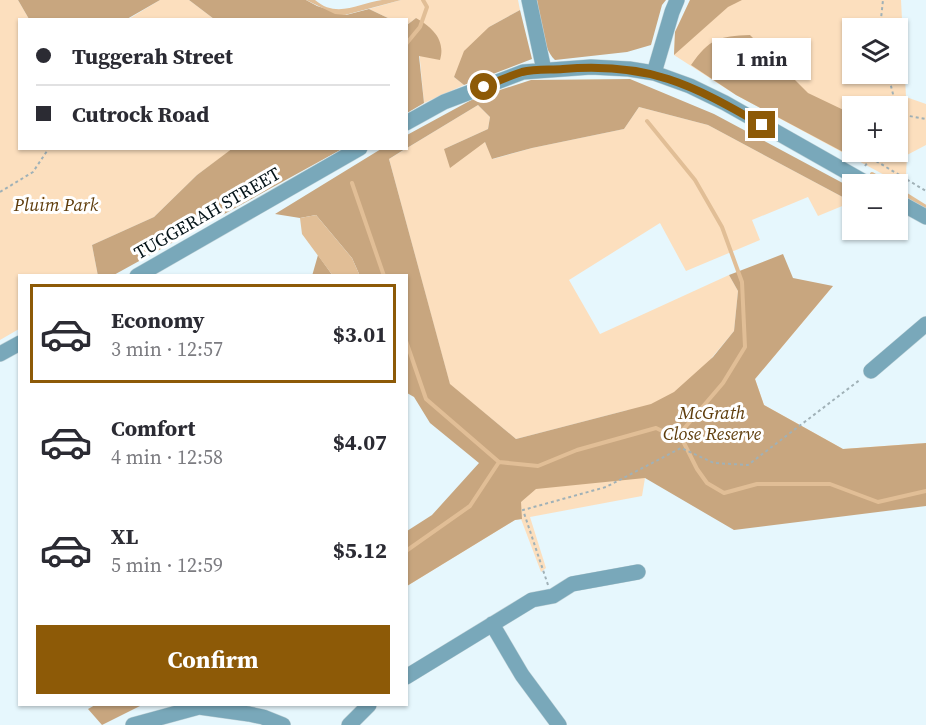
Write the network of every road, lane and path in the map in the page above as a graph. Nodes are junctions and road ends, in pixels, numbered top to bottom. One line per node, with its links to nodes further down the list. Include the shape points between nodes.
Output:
1 (529, 0): 5 (street)
2 (677, 0): 6 (street)
3 (883, 0): 4 (path)
4 (881, 18)
5 (544, 70): 6 (street, via 610,67); 9 (street, via 523,72 444,102)
6 (654, 73): 13 (street, via 724,103)
7 (908, 116): 8 (path)
8 (926, 119)
9 (408, 122)
10 (47, 150): 15 (path, via 33,172)
11 (357, 150): 18 (street, TUGGERAH STREET)
12 (878, 162): 14 (path)
13 (848, 174)
14 (926, 190)
15 (0, 192)
16 (908, 207): 17 (street)
17 (926, 217)
18 (140, 274)
19 (926, 324): 22 (street)
20 (18, 344): 21 (street)
21 (0, 354)
22 (870, 371): 24 (path, via 748,465 714,463 681,448 606,487 523,510)
23 (638, 572): 24 (street, via 572,584)
24 (553, 596): 25 (street, via 532,600)
25 (492, 624): 26 (street); 31 (street, via 522,675)
26 (408, 676)
27 (368, 706): 30 (street)
28 (133, 725): 29 (street, via 199,707 263,717)
29 (283, 725)
30 (349, 725)
31 (559, 725)

